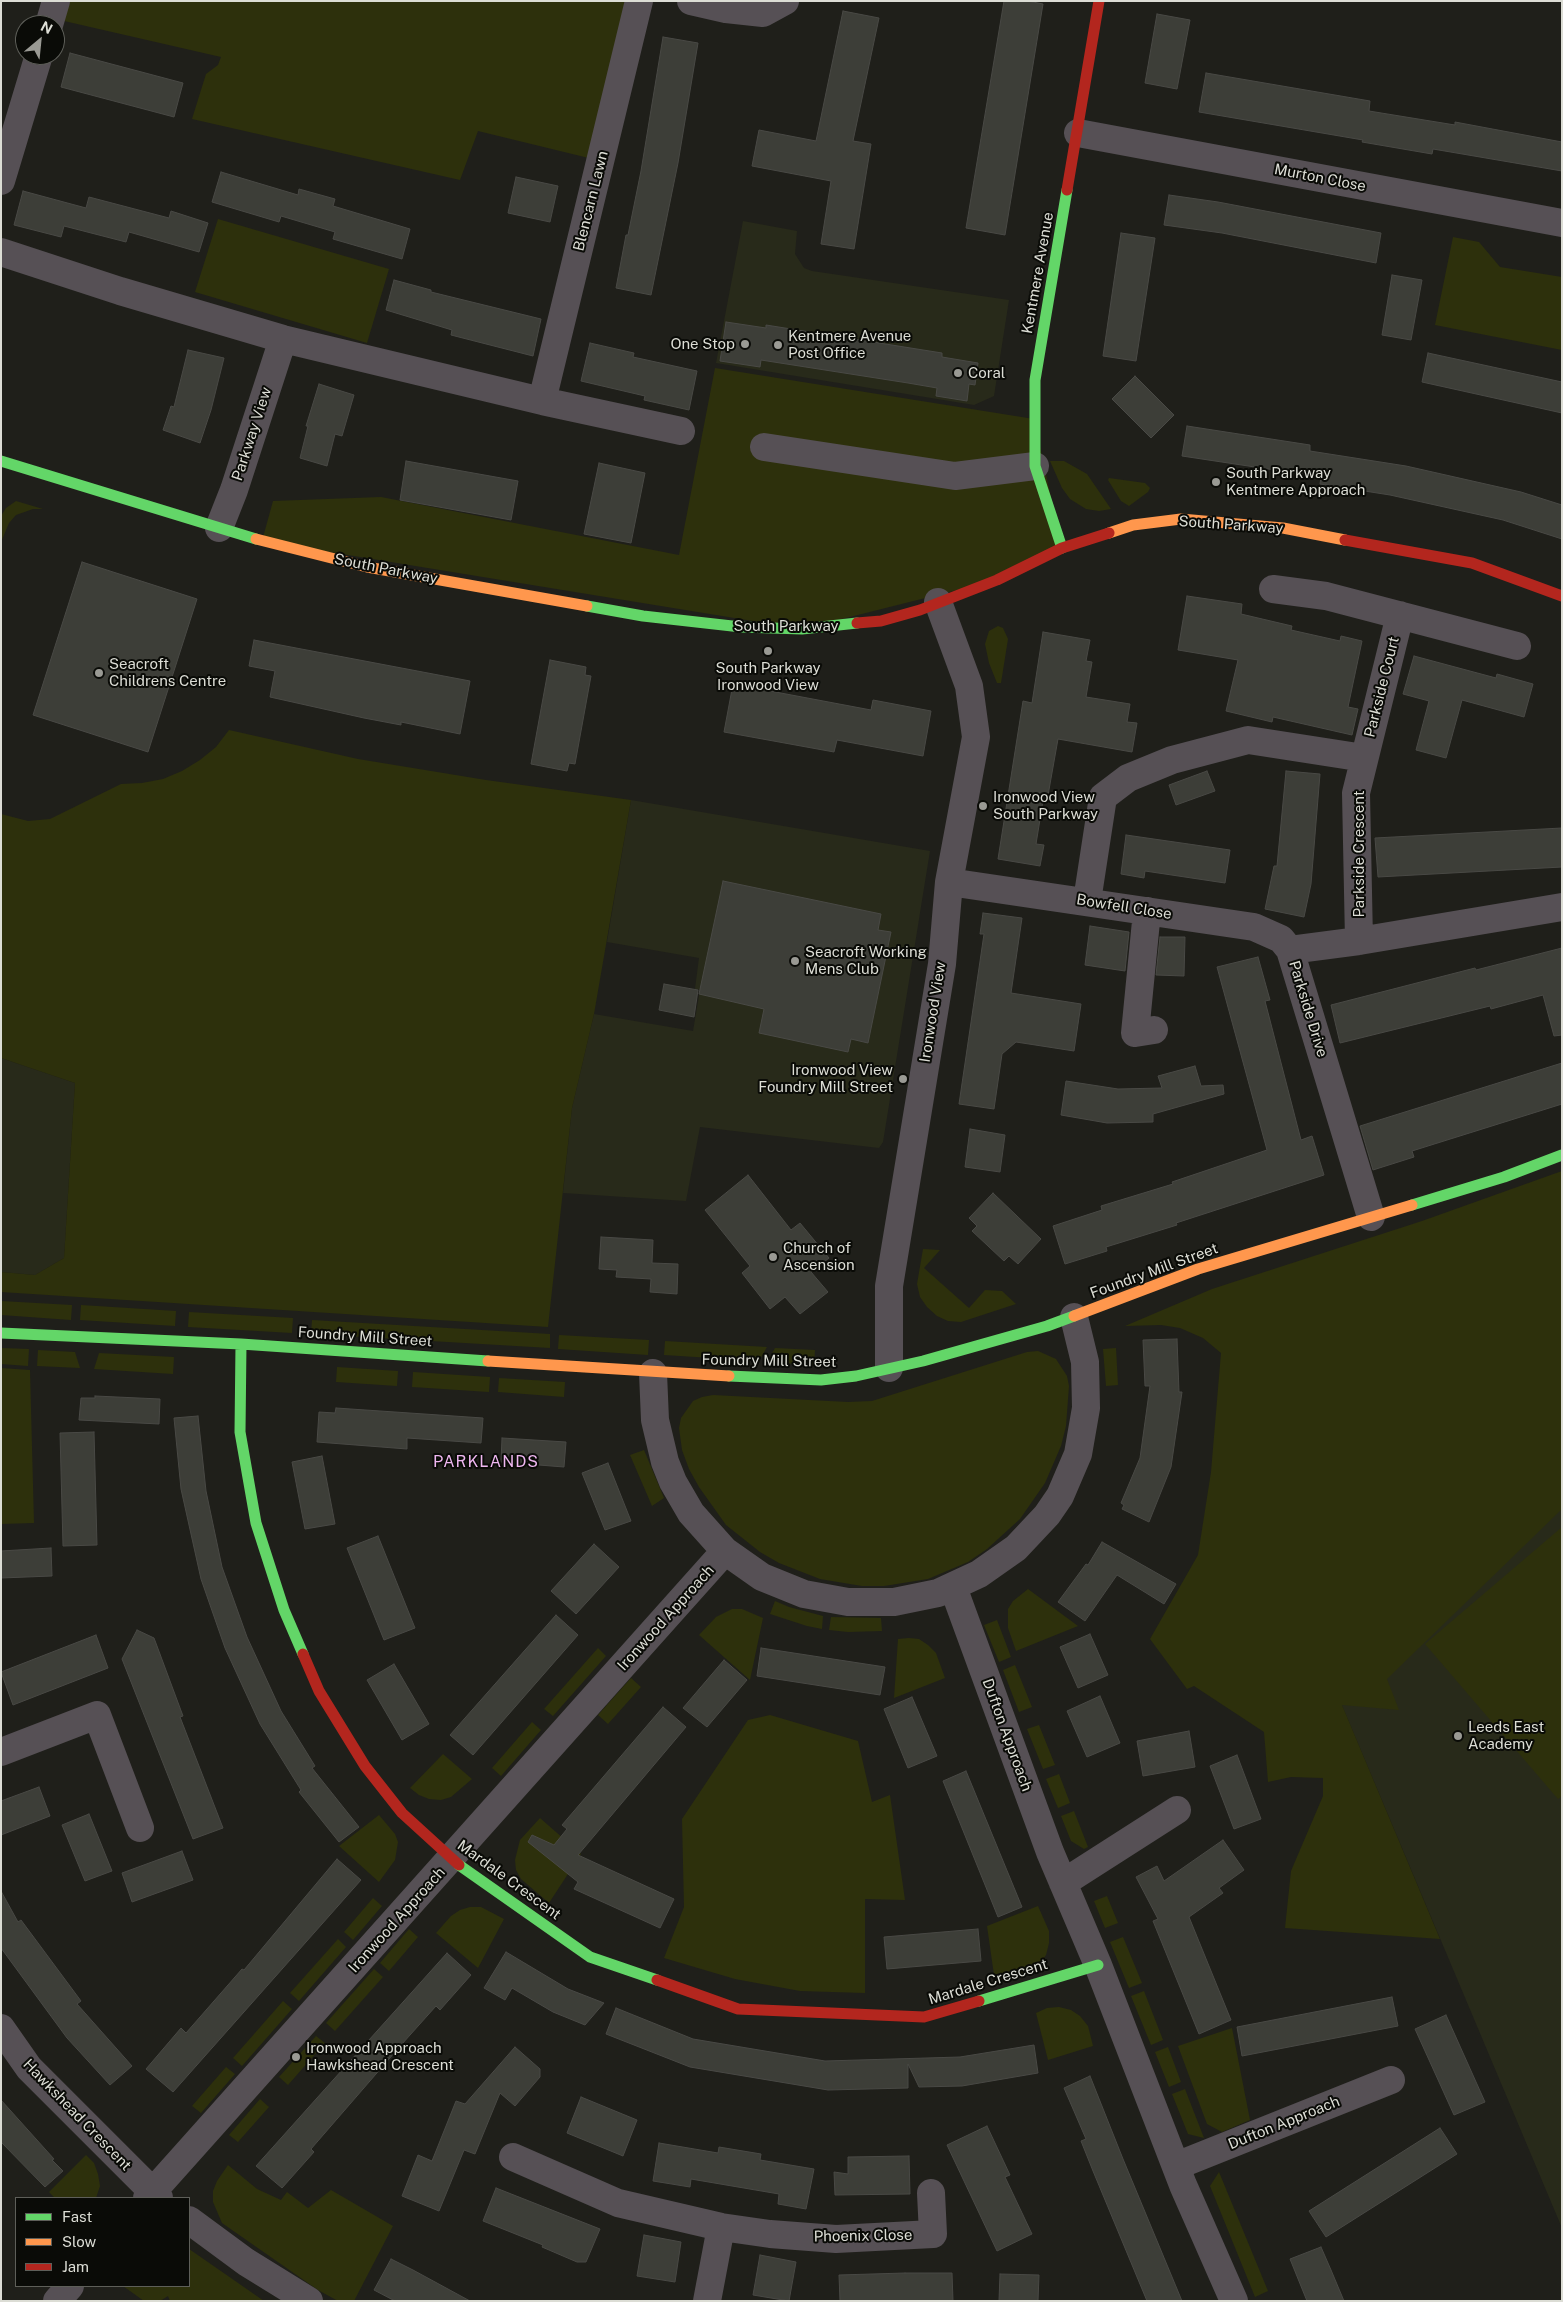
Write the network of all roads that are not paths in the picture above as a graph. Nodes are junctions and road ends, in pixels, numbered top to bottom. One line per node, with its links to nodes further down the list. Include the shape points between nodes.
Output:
1 (56, 1): 6 (street)
2 (639, 1): 13 (street, Blencarn Lawn)
3 (691, 1): 4 (street, via 763,13)
4 (785, 1)
5 (1099, 1): 8 (street, Kentmere Avenue)
6 (51, 15)
7 (37, 65): 9 (street)
8 (1078, 133): 10 (street, Murton Close); 17 (street, Kentmere Avenue, via 1035,380)
9 (1, 181)
10 (1562, 223)
11 (1, 252): 12 (street)
12 (283, 339): 13 (street); 18 (street, Parkway View)
13 (542, 401): 14 (street)
14 (681, 431)
15 (764, 447): 17 (street, via 955,476)
16 (1, 461): 18 (street, South Parkway)
17 (1035, 466): 19 (street, Kentmere Avenue)
18 (219, 528): 22 (street, South Parkway, via 366,567 677,621 741,627 833,627 882,621)
19 (1062, 548): 21 (street, South Parkway, via 1133,525 1181,519 1283,528 1472,563); 22 (street, South Parkway, via 997,580)
20 (1272, 589): 23 (street, Parkside Court, via 1326,596)
21 (1562, 596)
22 (938, 602): 26 (street, Ironwood View, via 969,686 976,737)
23 (1400, 615): 24 (street, Parkside Court); 25 (street, Parkside Court)
24 (1517, 646)
25 (1364, 758): 27 (street, via 1248,740 1172,760 1128,778 1104,797); 30 (street, Parkside Crescent, via 1356,794)
26 (950, 882): 27 (street, Bowfell Close); 38 (street, Ironwood View, via 942,964 889,1286)
27 (1086, 901): 29 (street, Bowfell Close)
28 (1562, 906): 30 (street, Parkside Drive)
29 (1147, 911): 31 (street, Bowfell Close, via 1254,927 1281,939); 32 (street, via 1134,1033)
30 (1359, 941): 31 (street, Parkside Drive)
31 (1290, 950): 34 (street, Parkside Drive)
32 (1154, 1030)
33 (1562, 1154): 34 (street, Foundry Mill Street, via 1504,1177)
34 (1371, 1217): 35 (street, Foundry Mill Street, via 1198,1269)
35 (1074, 1317): 38 (street, Foundry Mill Street, via 942,1356); 41 (street, via 1085,1362 1086,1400 1083,1431 1070,1476 1047,1515 1016,1548 979,1574)
36 (1, 1333): 37 (street, Foundry Mill Street)
37 (241, 1344): 39 (street, Foundry Mill Street); 45 (street, Mardale Crescent, via 240,1432 256,1523 284,1610 319,1691 365,1766 402,1813)
38 (889, 1368): 39 (street, Foundry Mill Street, via 821,1380)
39 (653, 1373): 40 (street, via 655,1420 673,1482 691,1513)
40 (725, 1551): 41 (street, via 762,1577 826,1599 894,1602); 45 (street, Ironwood Approach)
41 (953, 1587): 46 (street, Dufton Approach)
42 (1, 1752): 44 (street, via 97,1715)
43 (1176, 1810): 46 (street)
44 (140, 1828)
45 (451, 1859): 47 (street, Mardale Crescent, via 590,1957 738,2009 924,2017); 53 (street, Ironwood Approach)
46 (1063, 1882): 47 (street, Dufton Approach)
47 (1098, 1965): 51 (street, Dufton Approach)
48 (1, 2028): 53 (street, Hawkshead Crescent, via 29,2068)
49 (1391, 2080): 51 (street, Dufton Approach)
50 (514, 2157): 55 (street, Phoenix Close, via 618,2203)
51 (1176, 2166): 60 (street, Dufton Approach)
52 (931, 2193): 55 (street, Phoenix Close, via 934,2234 836,2239)
53 (153, 2197)
54 (190, 2221): 58 (street, via 246,2262)
55 (721, 2228): 59 (street)
56 (69, 2287): 57 (street)
57 (57, 2301)
58 (309, 2301)
59 (707, 2301)
60 (1234, 2301)

